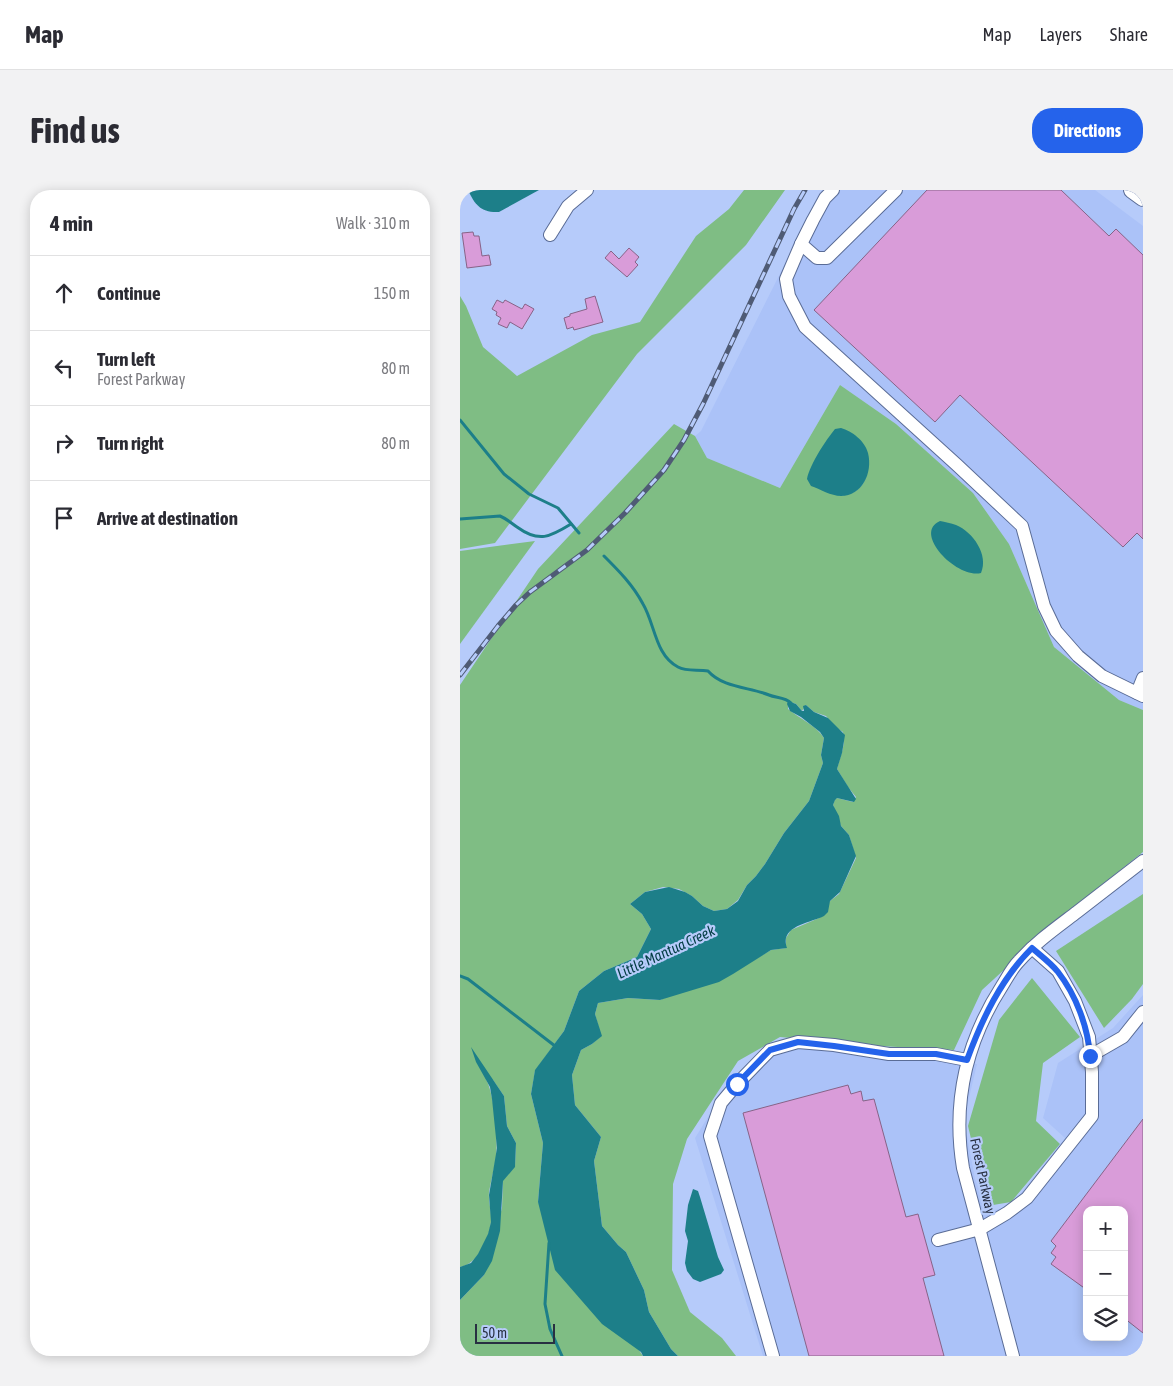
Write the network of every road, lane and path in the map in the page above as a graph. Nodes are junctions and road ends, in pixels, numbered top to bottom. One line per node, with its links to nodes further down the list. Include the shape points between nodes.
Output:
1 (588, 190): 6 (street, via 568,206)
2 (833, 190): 7 (street, via 825,198)
3 (896, 190): 7 (street, via 827,258 817,258)
4 (1132, 190): 5 (main road)
5 (1143, 198)
6 (550, 234)
7 (801, 244): 9 (street, via 786,279 789,296 804,327 1022,526 1044,606 1056,631 1102,676)
8 (1143, 678): 9 (street)
9 (1140, 695)
10 (1143, 861): 11 (street, Forest Parkway)
11 (1032, 948): 13 (street, via 1058,971 1075,1001 1089,1037); 14 (street, Forest Parkway, via 1018,962 995,998 979,1027)
12 (1143, 1012): 13 (street, via 1123,1037)
13 (1090, 1056): 15 (street, via 1092,1116 1027,1198)
14 (967, 1060): 15 (street, Forest Parkway, via 960,1100 960,1149); 17 (street, via 936,1054 889,1054 798,1042 770,1050 721,1103 710,1136)
15 (980, 1229): 16 (street); 18 (street, Forest Parkway)
16 (938, 1240)
17 (773, 1356)
18 (1013, 1356)

